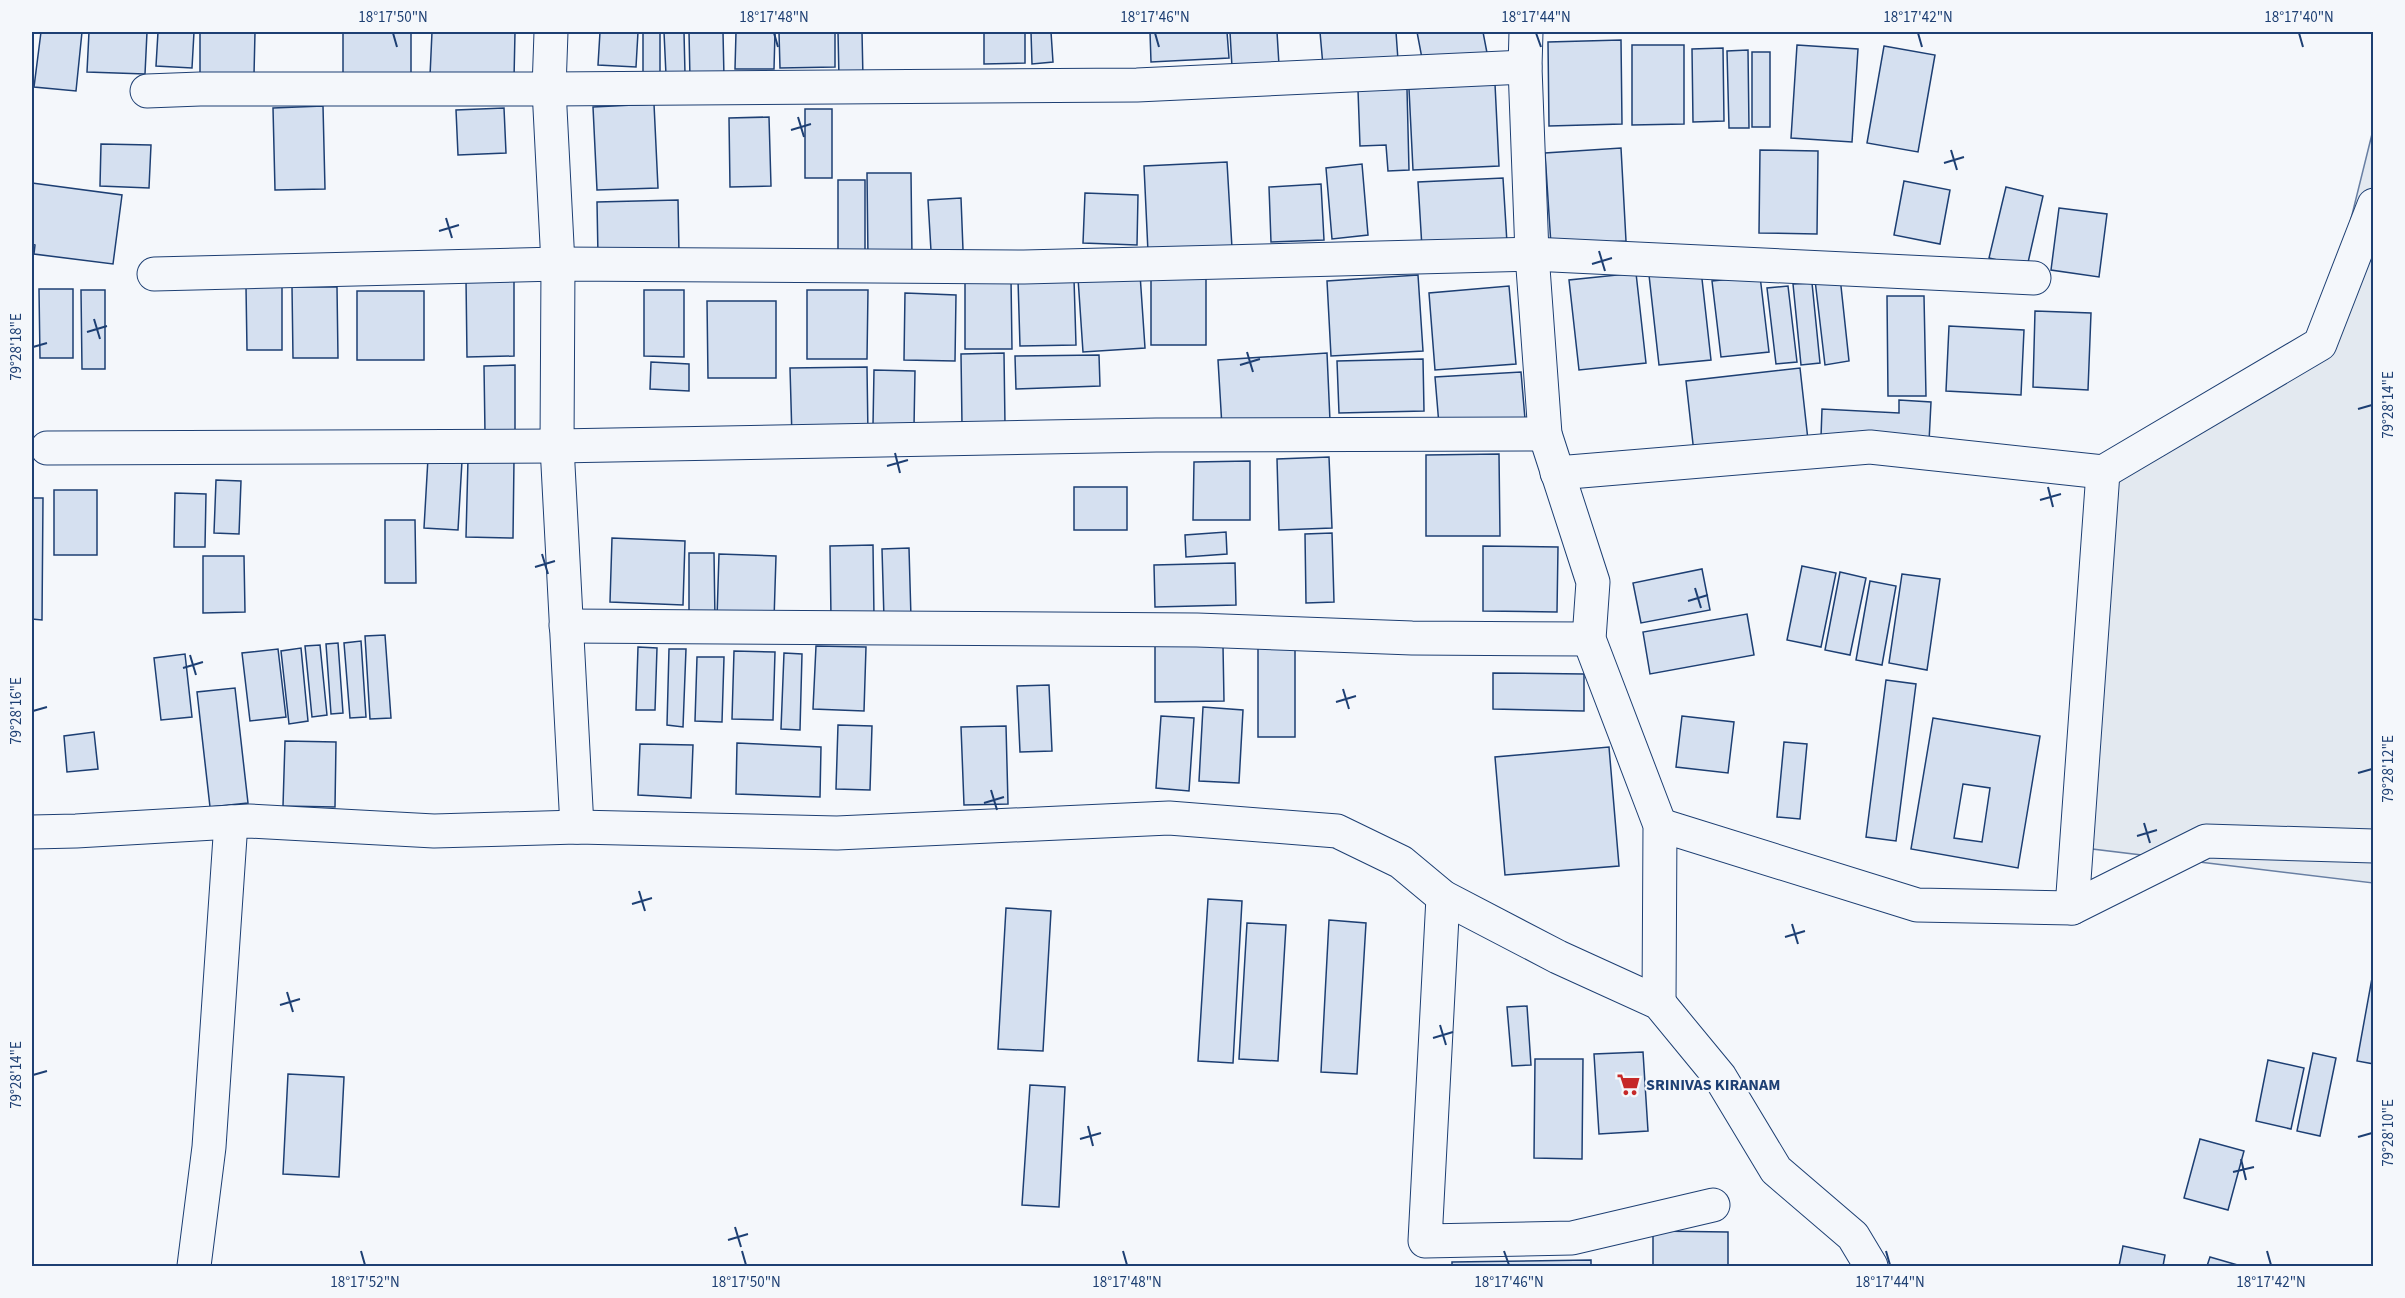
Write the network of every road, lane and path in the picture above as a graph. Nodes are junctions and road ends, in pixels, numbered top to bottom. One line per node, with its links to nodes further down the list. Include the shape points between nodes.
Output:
1 (551, 32): 4 (street)
2 (1526, 32): 3 (street)
3 (1524, 67): 4 (street, via 1137,85); 7 (street)
4 (549, 89): 5 (street); 8 (street)
5 (147, 92)
6 (2373, 204): 14 (street, via 2320,344)
7 (1532, 254): 8 (street, via 1024,267); 10 (street); 11 (street)
8 (558, 264): 9 (street); 12 (street)
9 (154, 274)
10 (2034, 278)
11 (1545, 434): 12 (street, via 1156,435); 15 (street)
12 (557, 446): 13 (street); 16 (street)
13 (47, 448)
14 (2103, 472): 15 (street, via 1870,447); 24 (street)
15 (1557, 474): 17 (street, via 1593,582)
16 (566, 626): 17 (street, via 1197,630 1412,638); 20 (street)
17 (1589, 639): 19 (street)
18 (231, 822): 20 (street, via 434,831); 21 (street); 28 (street, via 209,1147)
19 (1660, 825): 24 (street, via 1917,906); 25 (street)
20 (577, 827): 23 (street, via 837,833 1169,818 1326,830 1337,831 1401,862)
21 (32, 831)
22 (2373, 846): 24 (street, via 2206,841)
23 (1443, 897): 25 (street, via 1558,957); 27 (street)
24 (2072, 908)
25 (1659, 1003): 29 (street, via 1719,1077 1776,1170 1853,1236)
26 (1713, 1205): 27 (street, via 1572,1238)
27 (1425, 1254)
28 (194, 1266)
29 (1872, 1266)

